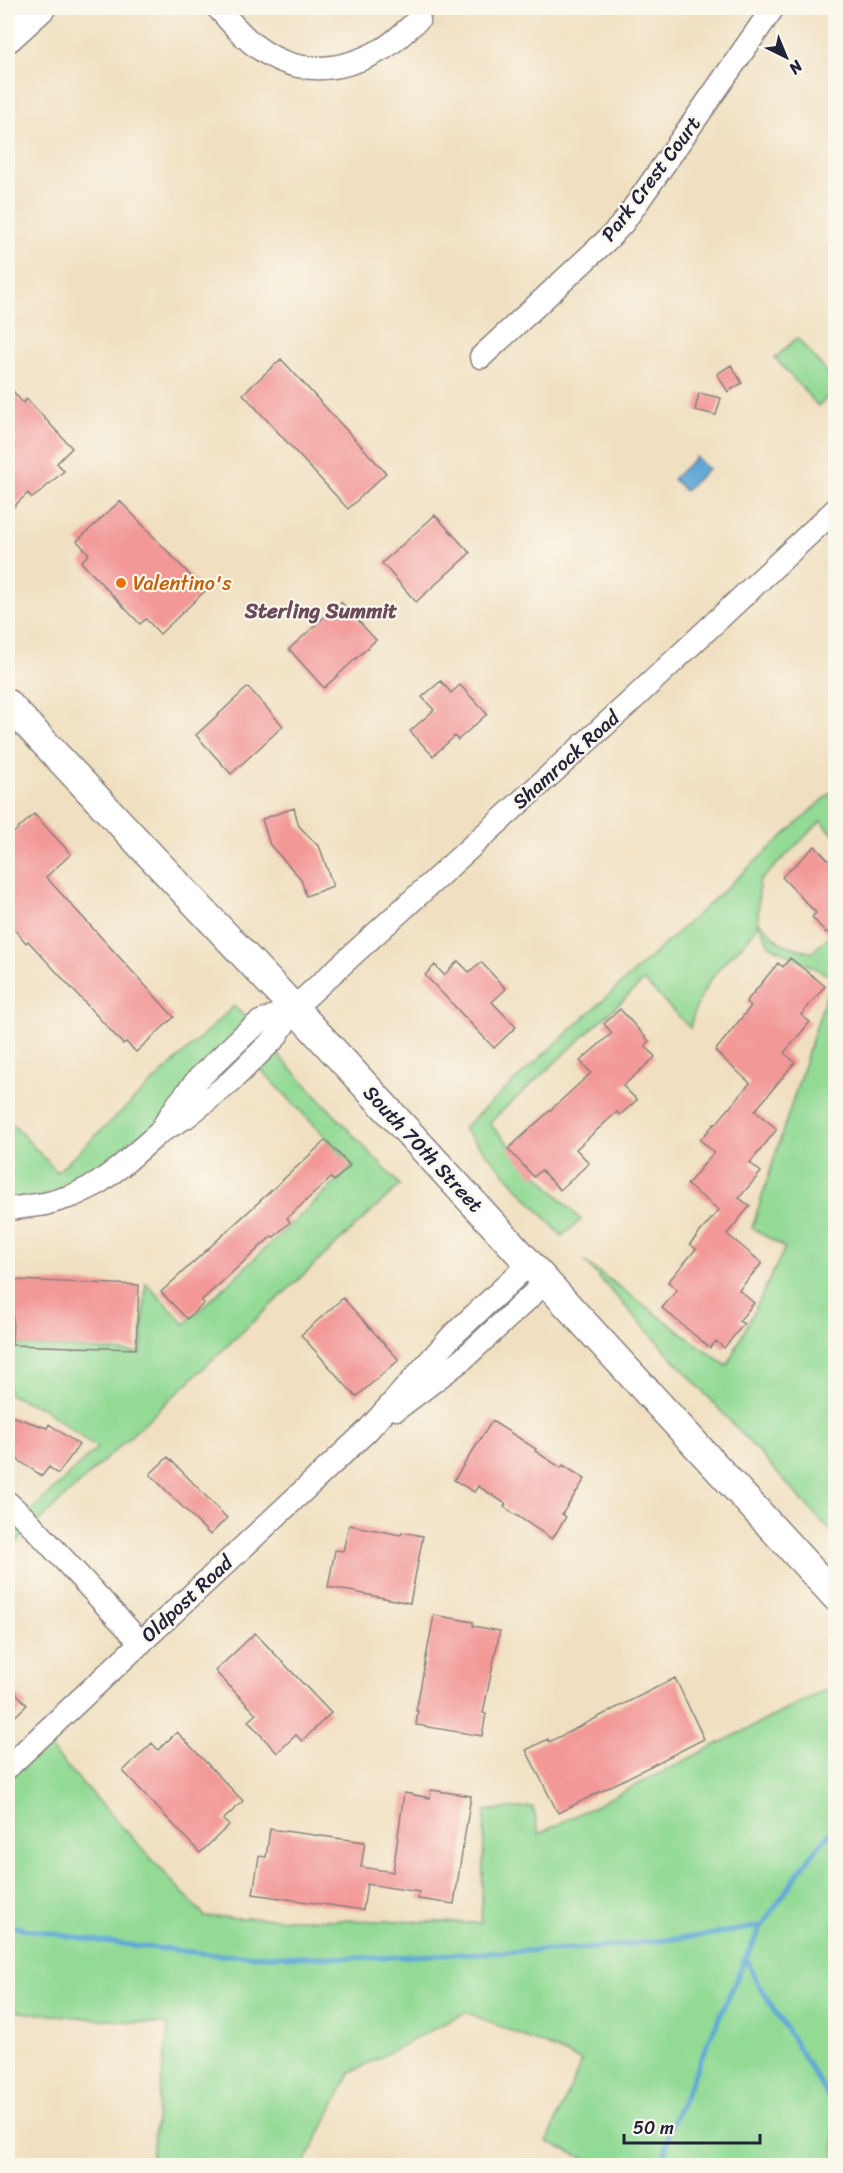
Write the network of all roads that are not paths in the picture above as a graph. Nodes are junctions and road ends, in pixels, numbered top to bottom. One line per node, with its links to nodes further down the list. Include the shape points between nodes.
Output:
1 (41, 8): 5 (main road)
2 (218, 8): 4 (street, via 256,47 275,59 319,69 341,67 381,51)
3 (773, 8): 6 (street, Park Crest Court, via 623,223)
4 (419, 19)
5 (8, 38)
6 (482, 357)
7 (836, 509): 9 (street, Shamrock Road)
8 (8, 704): 9 (main road, South 70th Street)
9 (294, 1008): 10 (street, Shamrock Road, via 247,1032 198,1079 160,1132 97,1184 45,1204); 11 (main road, South 70th Street)
10 (8, 1209)
11 (538, 1273): 13 (main road, South 70th Street); 14 (street, Oldpost Road, via 463,1359 367,1431)
12 (8, 1503): 14 (street)
13 (836, 1597)
14 (141, 1643): 15 (street, Oldpost Road)
15 (8, 1767)

